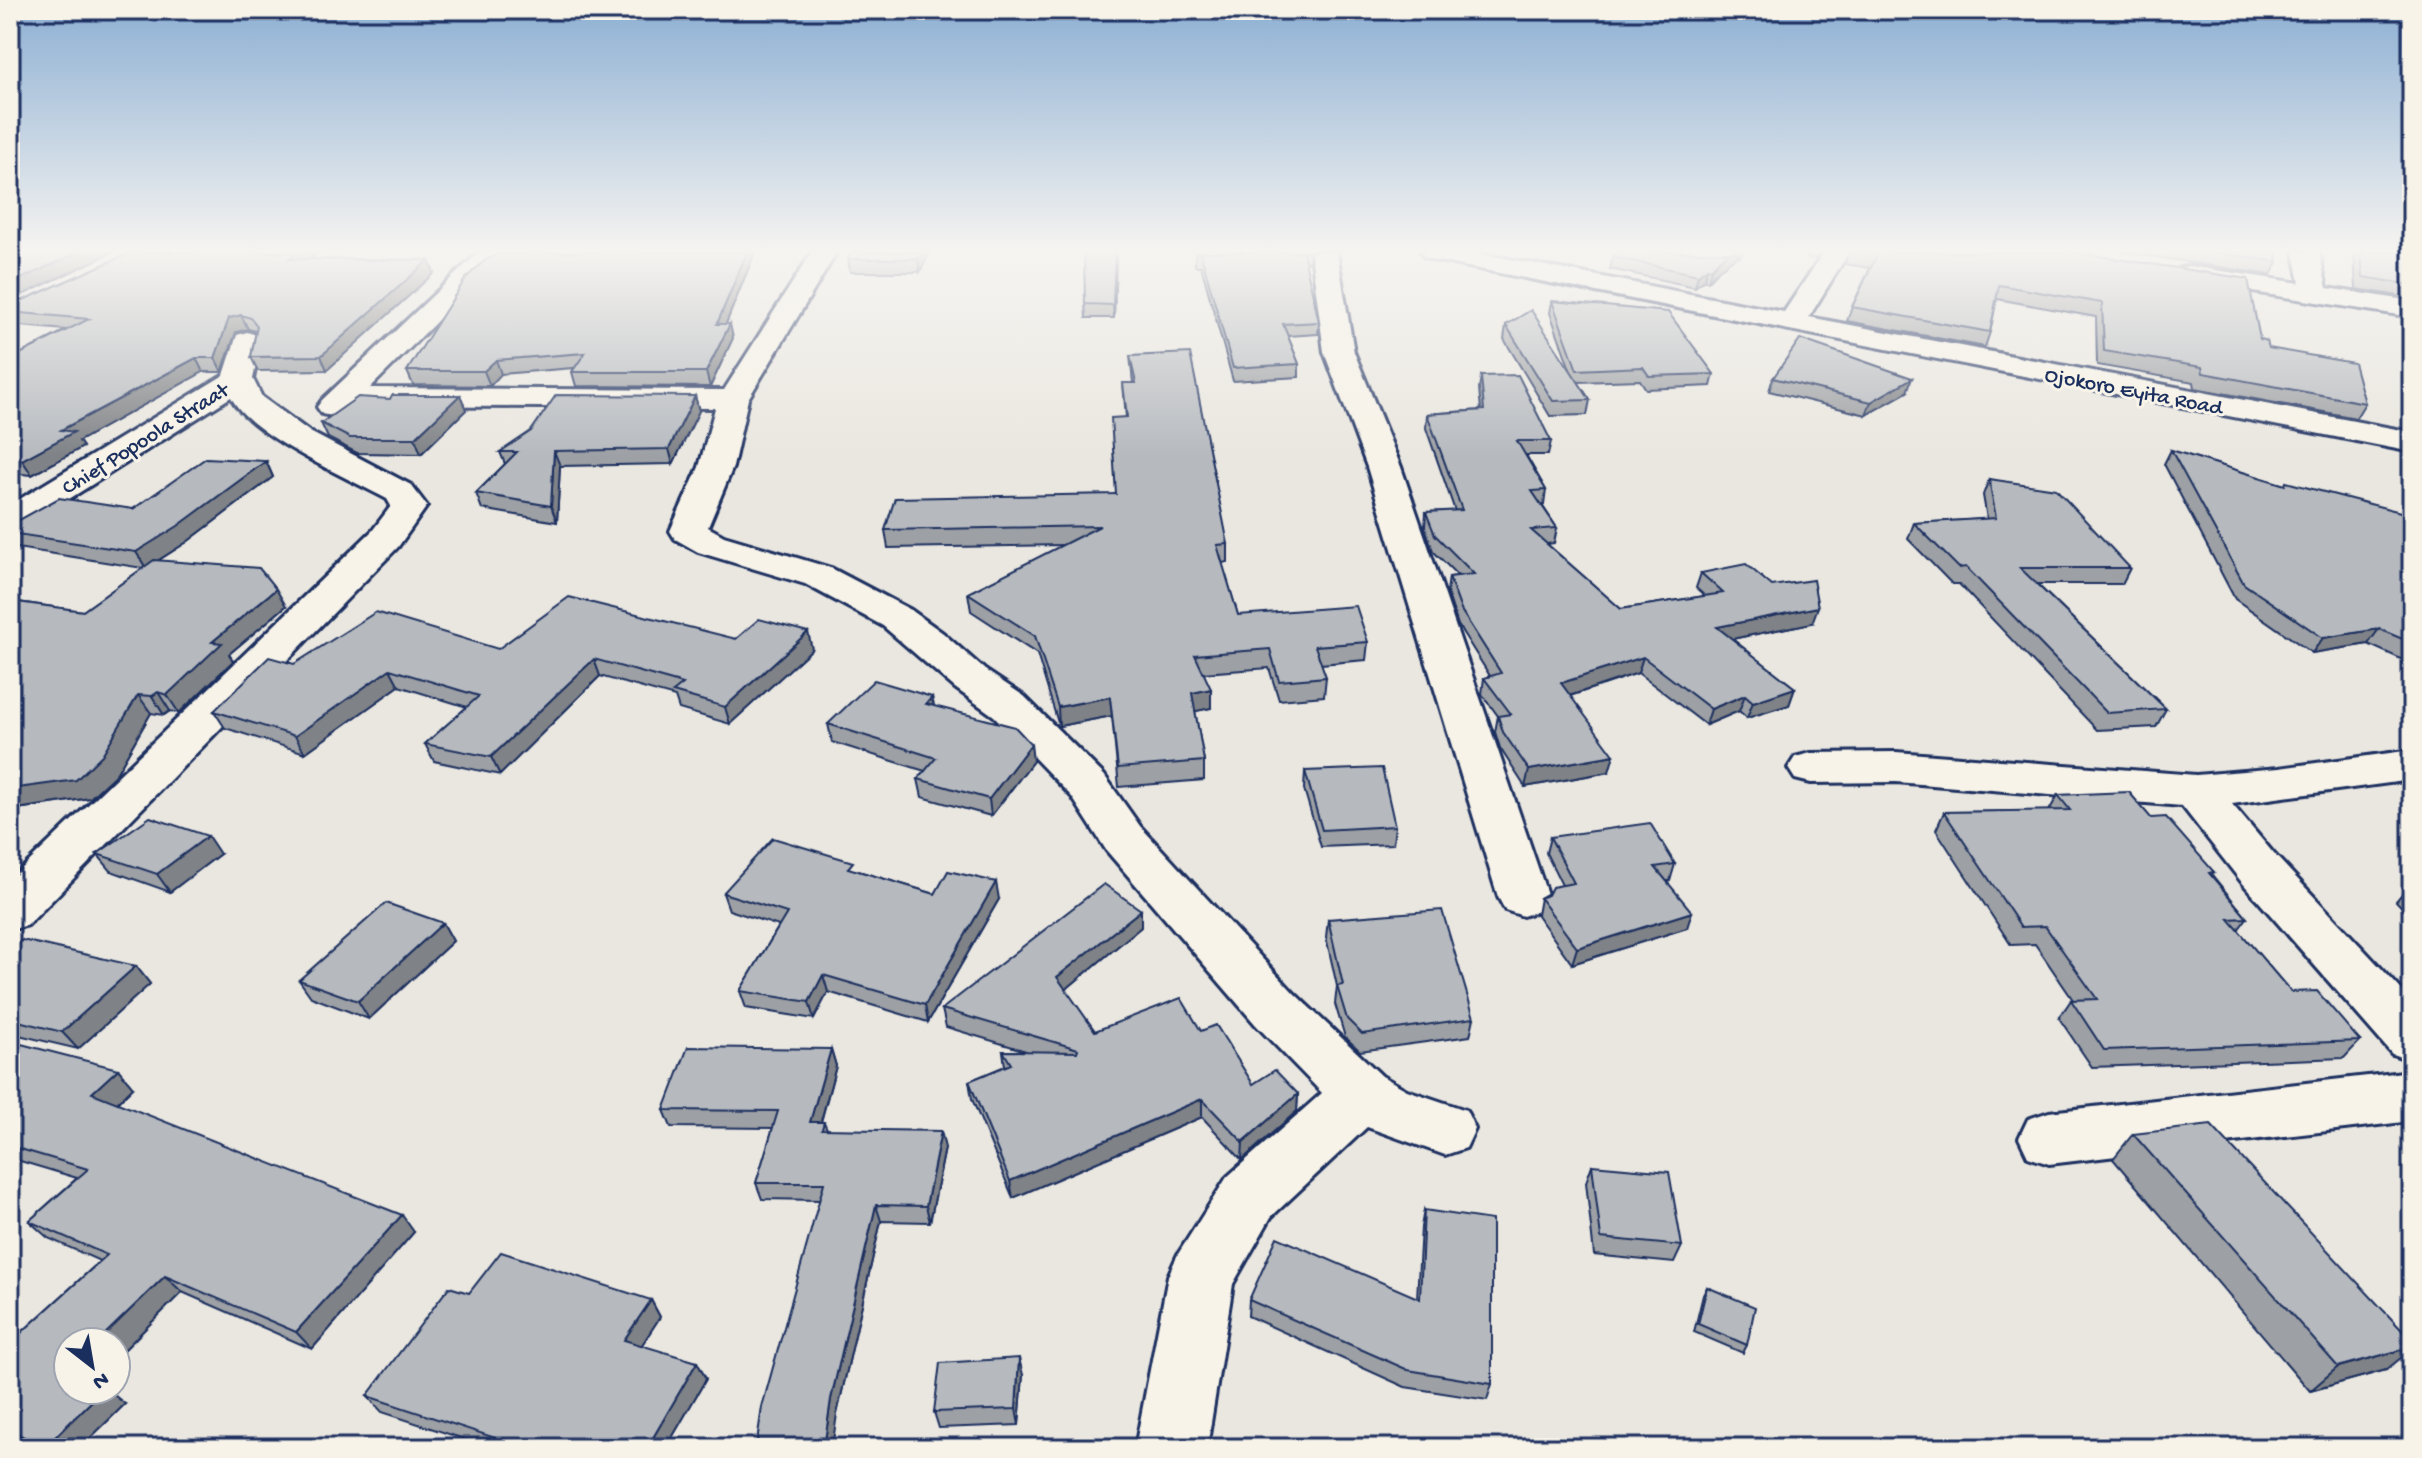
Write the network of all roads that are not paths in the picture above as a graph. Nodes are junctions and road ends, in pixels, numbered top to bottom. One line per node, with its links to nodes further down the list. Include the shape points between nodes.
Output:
1 (423, 320): 8 (street)
2 (782, 320): 9 (street)
3 (1334, 320): 16 (street, via 1339,352 1388,481)
4 (1787, 320): 5 (street, Ojokoro Eyita Road)
5 (1792, 321): 11 (street, Ojokoro Eyita Road)
6 (247, 341): 7 (street, Chief Popoola Straat)
7 (238, 379): 10 (street, Chief Popoola Straat, via 249,402); 12 (street, Chief Popoola Straat)
8 (343, 397): 9 (street); 10 (street)
9 (733, 399): 19 (street, via 716,467 688,531 846,589 897,618 1009,706 1088,786 1123,838 1275,1009)
10 (299, 439): 17 (street, Chief Popoola Straat, via 399,492 409,506 385,539)
11 (2412, 442)
12 (10, 520)
13 (2412, 765): 15 (street)
14 (1811, 768): 15 (street, via 1896,767)
15 (2196, 791): 18 (street, via 2257,867)
16 (1523, 897)
17 (10, 911)
18 (2412, 1038)
19 (1361, 1094): 21 (street); 23 (street, via 1249,1197 1201,1276)
20 (2412, 1096): 22 (street)
21 (1445, 1129)
22 (2049, 1138)
23 (1171, 1448)

